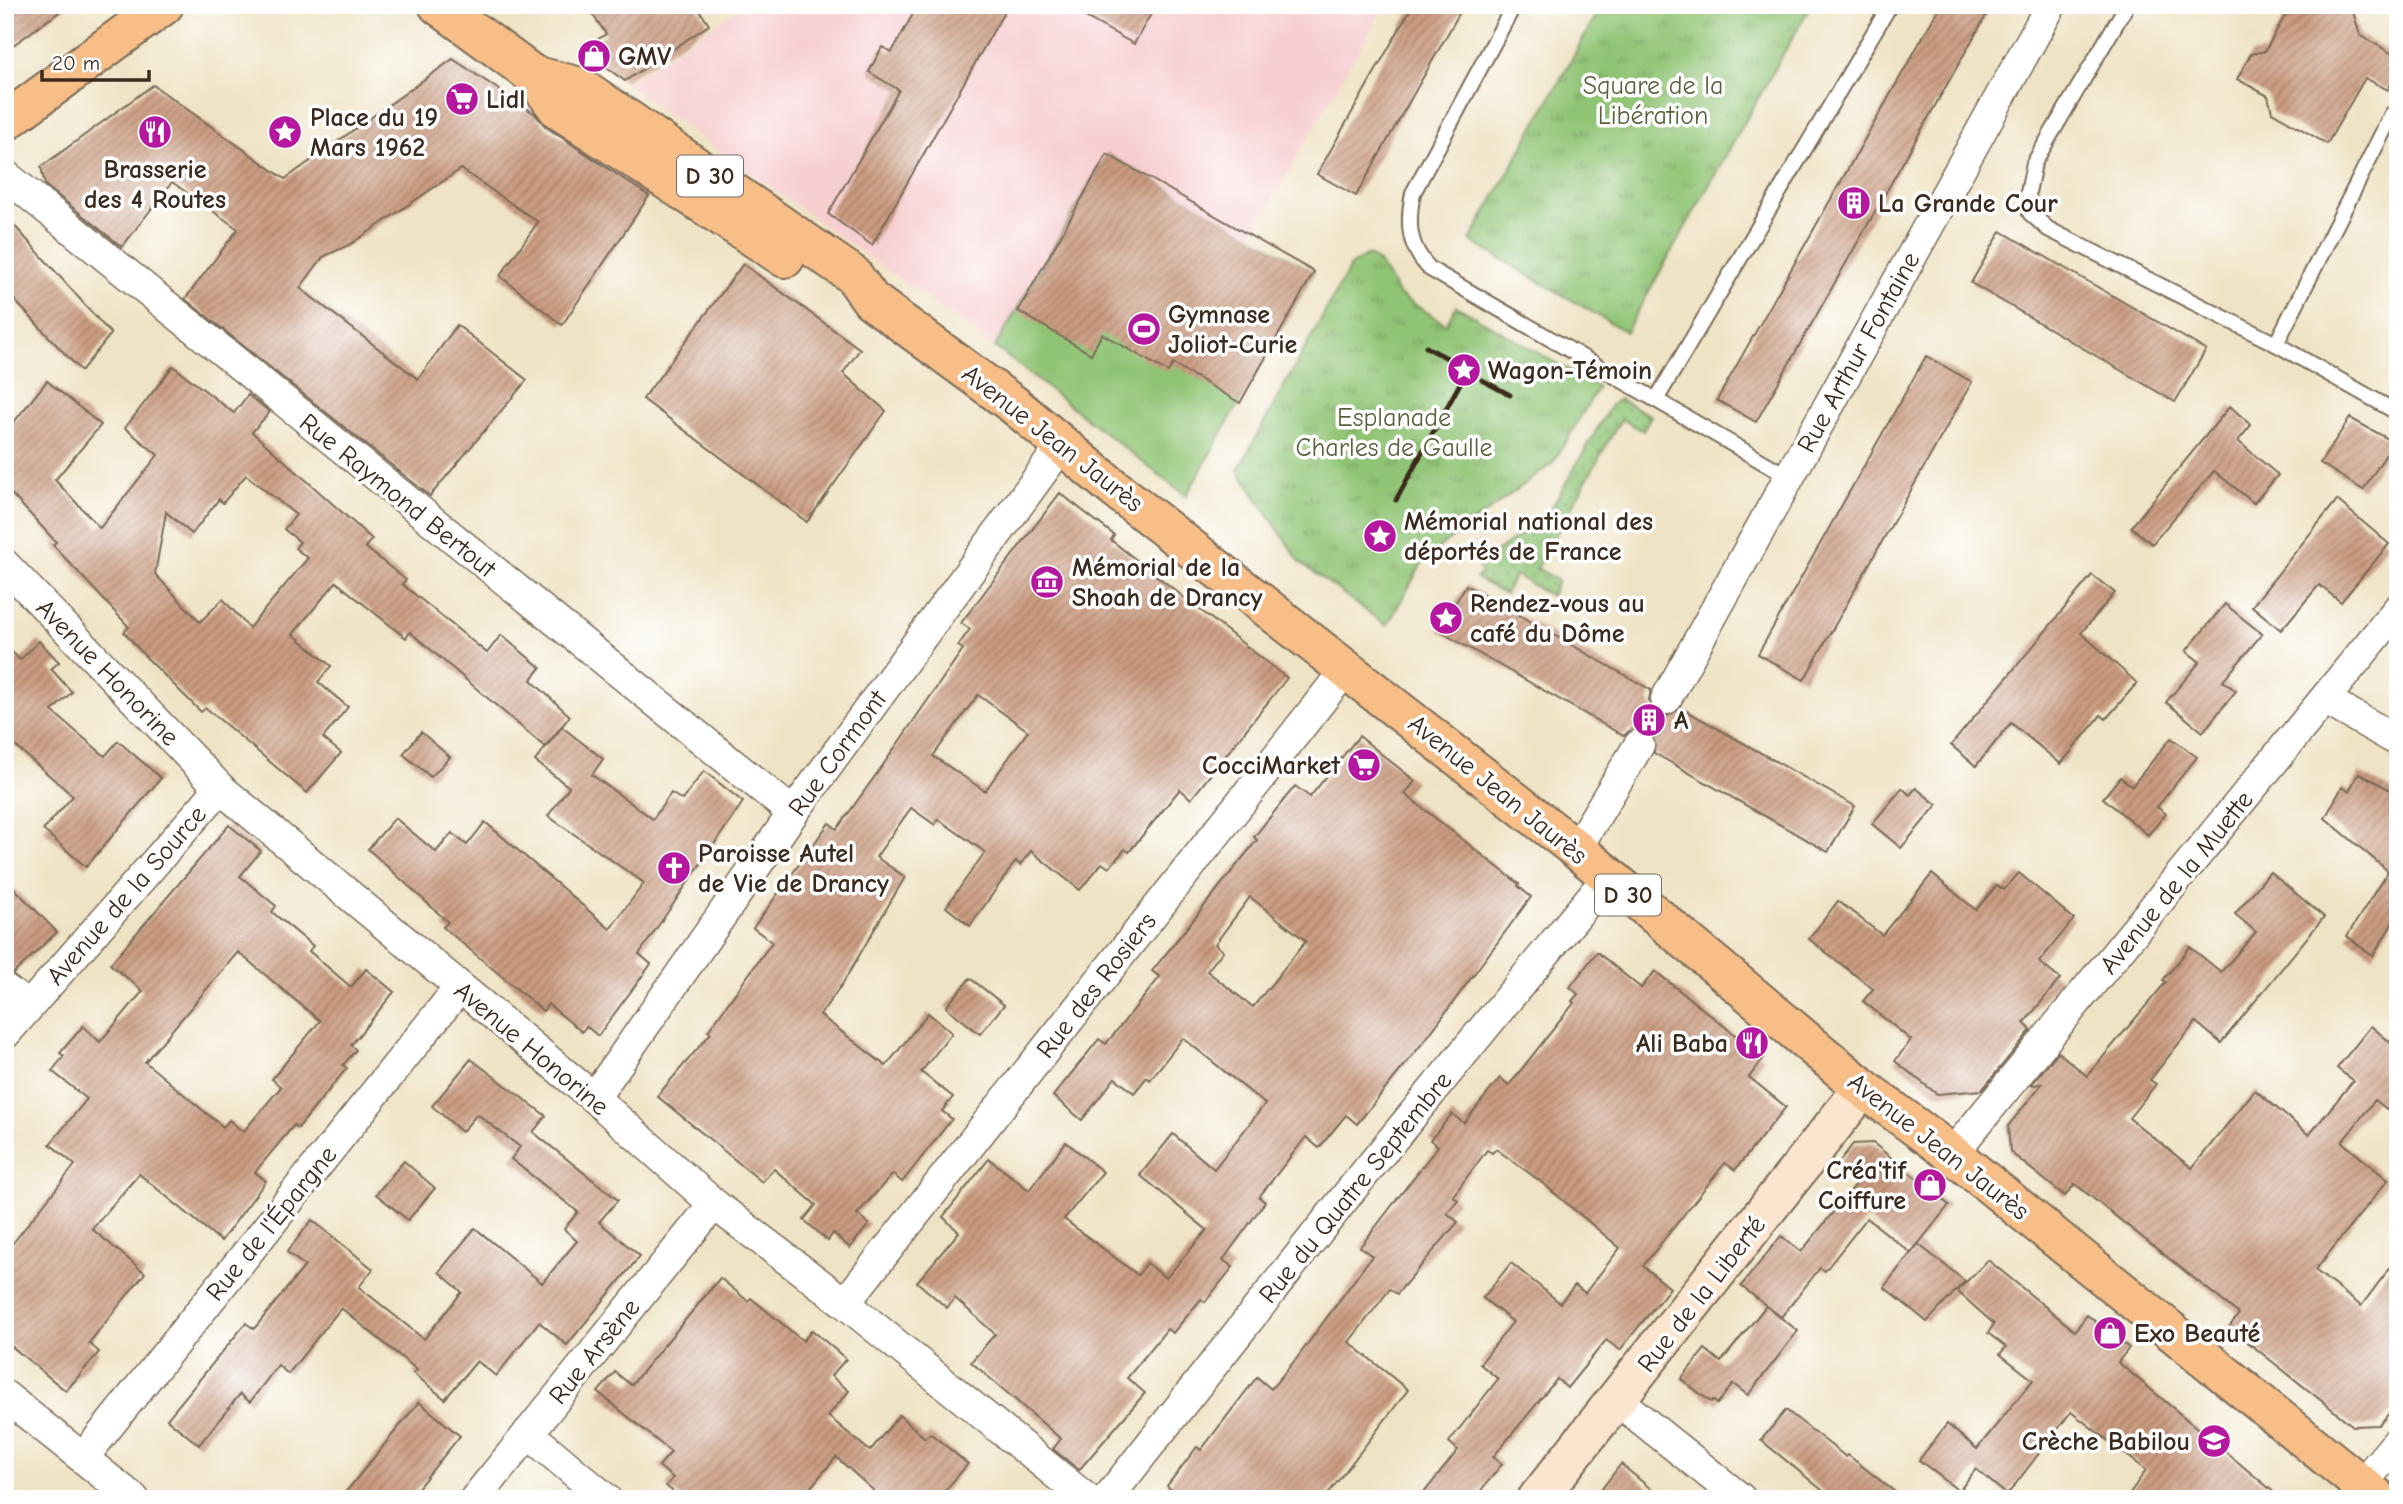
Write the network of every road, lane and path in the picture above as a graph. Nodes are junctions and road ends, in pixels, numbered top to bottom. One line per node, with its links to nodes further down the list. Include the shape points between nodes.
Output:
1 (163, 5): 8 (main road)
2 (438, 5): 13 (main road, Avenue Jean Jaurès / D 30, via 533,75 558,109 831,287 871,300)
3 (1514, 5): 11 (lane, via 1413,193 1410,238 1417,256 1430,269)
4 (1890, 5): 11 (lane)
5 (2051, 5): 14 (street, Rue Arthur Fontaine)
6 (2127, 5): 10 (lane, via 2034,163 2028,193 2030,214 2048,229)
7 (2392, 114): 10 (lane)
8 (5, 122)
9 (5, 175): 23 (street, Rue Raymond Bertout)
10 (2276, 344): 12 (lane)
11 (1656, 400): 14 (lane)
12 (2398, 413)
13 (1062, 445): 17 (main road, Avenue Jean Jaurès / D 30); 23 (street, Rue Cormont)
14 (1789, 477): 18 (street, Rue Arthur Fontaine)
15 (5, 565): 22 (street, Avenue Honorine)
16 (2398, 609): 19 (street, Avenue de la Muette)
17 (1347, 668): 24 (main road, Avenue Jean Jaurès / D 30); 33 (street, Rue des Rosiers)
18 (1665, 699)
19 (2326, 700): 20 (street); 31 (street, Avenue de la Muette)
20 (2398, 741)
21 (1639, 745): 24 (street)
22 (220, 789): 26 (street, Avenue Honorine); 27 (street, Avenue de la Source)
23 (793, 813): 30 (street, Rue Cormont)
24 (1576, 849): 25 (main road, Avenue Jean Jaurès / D 30)
25 (1607, 878): 29 (main road, Avenue Jean Jaurès / D 30); 44 (street, Rue du Quatre Septembre, via 1350,1190)
26 (459, 988): 30 (street, Avenue Honorine); 38 (street, Rue de l'Épargne)
27 (17, 998): 28 (street, Avenue de la Source)
28 (5, 1034)
29 (1863, 1088): 31 (main road, Avenue Jean Jaurès / D 30); 35 (street, Rue de la Liberté)
30 (594, 1098): 32 (street, Avenue Honorine)
31 (1952, 1154): 39 (main road, Avenue Jean Jaurès / D 30)
32 (714, 1204): 33 (street, Avenue Honorine); 36 (street, Rue Arsène)
33 (845, 1303): 43 (street, Avenue Honorine)
34 (5, 1396): 38 (street)
35 (1617, 1400): 45 (street, Rue de la Liberté); 46 (street)
36 (528, 1433): 41 (street, Rue Arsène); 42 (street)
37 (2398, 1441): 39 (street)
38 (83, 1458): 40 (street)
39 (2370, 1492)
40 (134, 1499)
41 (475, 1499)
42 (606, 1499)
43 (1087, 1499)
44 (1107, 1499)
45 (1537, 1499)
46 (1741, 1499)

